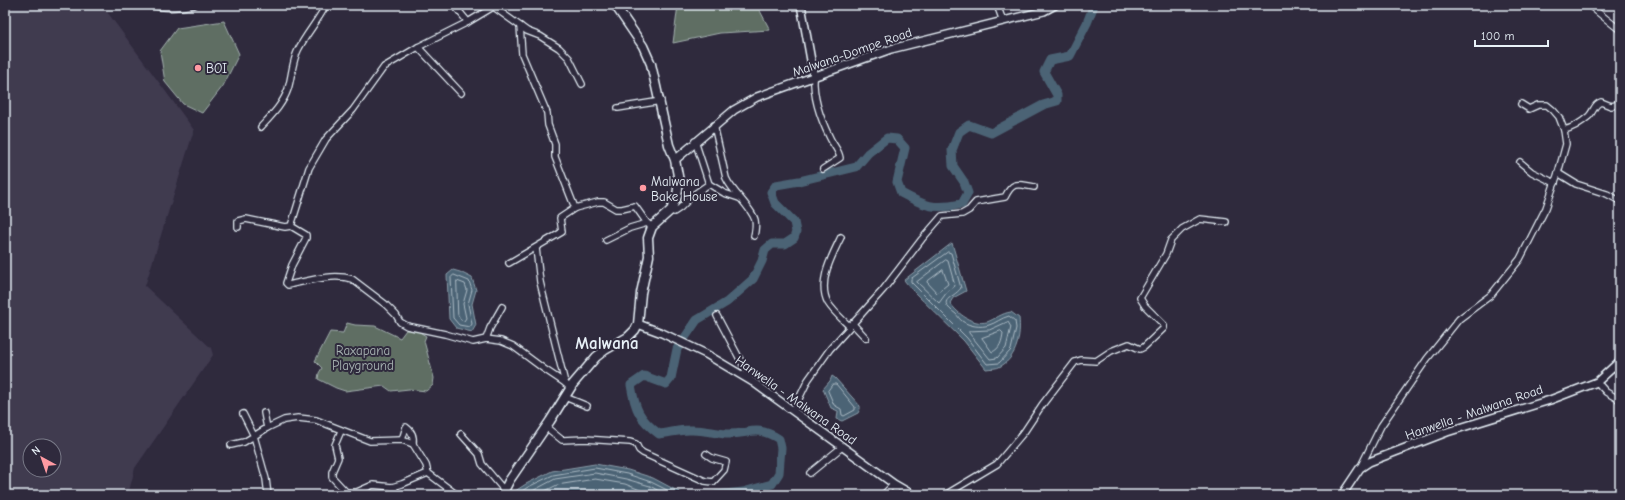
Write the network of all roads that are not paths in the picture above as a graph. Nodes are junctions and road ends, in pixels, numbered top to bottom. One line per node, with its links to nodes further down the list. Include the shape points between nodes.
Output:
1 (150, 5): 2 (street, via 161,8)
2 (194, 5)
3 (326, 5): 24 (street, via 298,50 281,104)
4 (454, 5): 12 (street)
5 (614, 5): 20 (main road, via 643,46 652,64)
6 (801, 5): 16 (street)
7 (997, 5): 11 (street)
8 (1055, 5): 11 (street, Malwana-Dompe Road, via 1044,11)
9 (1589, 5): 14 (street)
10 (492, 6): 12 (street); 13 (street)
11 (1003, 21): 16 (street, Malwana-Dompe Road, via 891,49)
12 (468, 22): 15 (street)
13 (520, 26): 17 (street, via 540,36 569,58); 36 (street, via 522,54 547,113 548,125 555,144 555,157)
14 (1620, 30)
15 (418, 47): 18 (street); 40 (street, via 384,67 353,110 326,139 309,168)
16 (814, 77): 23 (street, Malwana-Dompe Road, via 757,97); 29 (street, via 813,91 830,139 840,158)
17 (582, 84)
18 (461, 93)
19 (1620, 100): 25 (street, via 1611,106 1598,103 1590,115)
20 (660, 101): 22 (street); 27 (main road)
21 (1521, 104): 25 (street, via 1529,109 1546,105 1556,114)
22 (618, 108)
23 (714, 125): 26 (street, Malwana-Dompe Road); 34 (street, via 726,178)
24 (261, 127)
25 (1564, 130): 30 (street, via 1566,144)
26 (695, 141): 27 (street, Malwana-Dompe Road); 32 (street)
27 (674, 160): 37 (main road, via 679,181 677,196)
28 (1520, 162): 31 (street, via 1532,172)
29 (823, 169)
30 (1558, 173): 31 (street); 35 (street, via 1576,184)
31 (1555, 183): 73 (street, via 1546,208 1520,259 1491,295 1459,319 1427,359 1381,426)
32 (709, 184): 34 (street); 37 (street, via 680,208 674,212)
33 (1034, 187): 50 (street, via 1013,186 1005,197 976,202 962,214 942,216 883,290)
34 (739, 198): 42 (street, via 755,220)
35 (1620, 201)
36 (575, 208): 39 (street, via 598,202 604,202 616,209 635,206); 45 (street, via 560,218 562,232)
37 (671, 210): 39 (main road)
38 (1226, 222): 86 (street, via 1196,220 1171,240 1166,254 1140,298 1164,328 1140,349 1129,344 1111,351 1096,361 1075,362 1024,432 997,464)
39 (649, 225): 44 (street, via 630,228); 49 (main road, via 649,256)
40 (291, 226): 41 (street, via 246,219 238,221); 52 (street, via 303,232 306,238 292,265 286,283 288,285 331,277 346,277 385,304 400,322 407,326 473,342)
41 (238, 227)
42 (754, 236)
43 (841, 237): 50 (street, via 825,277 825,294 829,303)
44 (606, 240)
45 (536, 248): 46 (street); 56 (street, via 540,282)
46 (509, 263)
47 (502, 307): 52 (street)
48 (717, 316): 54 (street)
49 (638, 324): 54 (street, Hanwella - Malwana Road, via 706,354); 56 (main road, via 628,337 596,357)
50 (850, 325): 51 (street); 60 (street, via 808,380)
51 (866, 338)
52 (486, 339): 56 (street, via 513,346)
53 (1620, 361): 55 (street, Hanwella - Malwana Road)
54 (753, 382): 60 (street, Hanwella - Malwana Road)
55 (1597, 382): 58 (street, via 1606,392); 73 (street, Hanwella - Malwana Road, via 1550,400 1447,432 1369,462)
56 (567, 386): 57 (main road)
57 (565, 398): 59 (street); 63 (main road)
58 (1620, 400)
59 (587, 406)
60 (793, 411): 71 (street, Hanwella - Malwana Road)
61 (264, 413): 64 (street)
62 (243, 414): 67 (street)
63 (546, 427): 72 (street, via 562,440 630,442 636,444 643,453 705,481 713,482 724,470 726,462); 79 (main road)
64 (267, 428): 65 (street, via 284,420 298,418 316,420); 67 (street)
65 (341, 431): 68 (street, via 370,441); 78 (street, via 335,445 338,458 332,477 346,492)
66 (461, 434): 79 (street, via 479,454 482,464)
67 (254, 436): 70 (street); 80 (street)
68 (402, 440): 69 (street); 69 (street, via 405,428 408,428 414,438)
69 (413, 444): 74 (street)
70 (231, 445)
71 (842, 447): 75 (street); 76 (street, Hanwella - Malwana Road)
72 (706, 454)
73 (1360, 468): 87 (street, Hanwella - Malwana Road)
74 (428, 473): 77 (street); 82 (street)
75 (810, 473)
76 (894, 484): 83 (street); 84 (street); 85 (street, Hanwella - Malwana Road)
77 (392, 486): 78 (street, via 373,485); 81 (street)
78 (357, 493)
79 (503, 493)
80 (268, 495)
81 (399, 495)
82 (457, 495)
83 (883, 495)
84 (896, 495)
85 (913, 495)
86 (945, 495)
87 (1342, 495)

